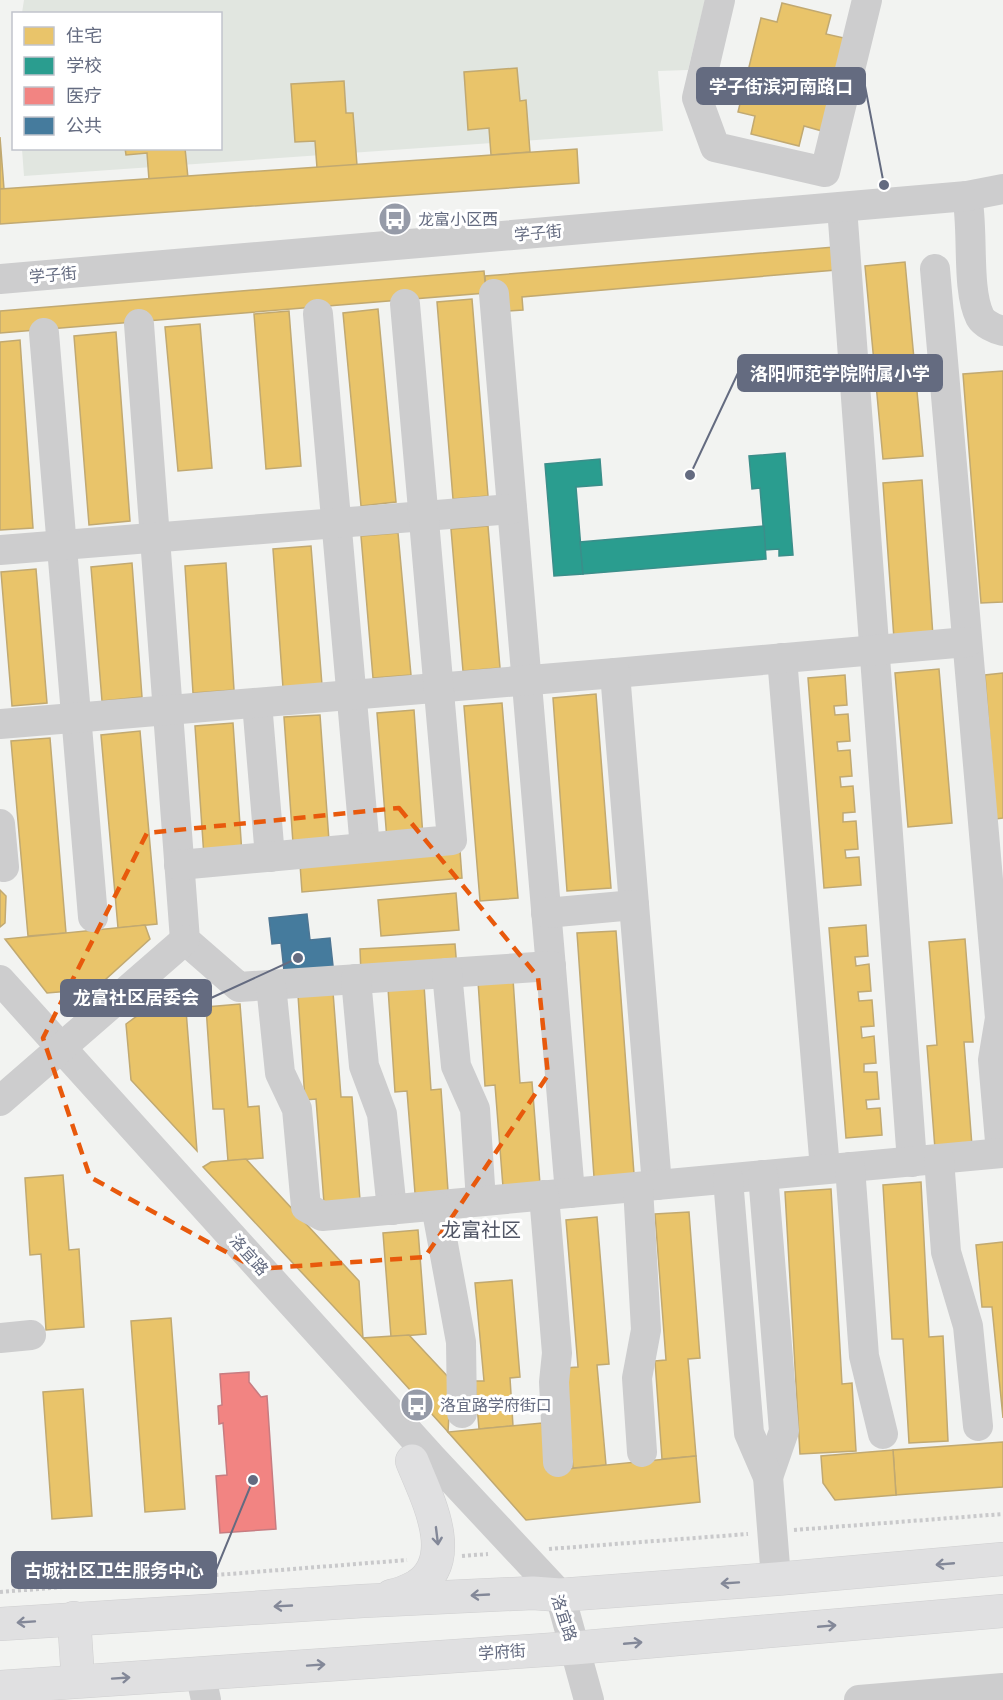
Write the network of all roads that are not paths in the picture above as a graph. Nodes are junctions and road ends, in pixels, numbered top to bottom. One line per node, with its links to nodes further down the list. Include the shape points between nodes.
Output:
1 (720, 0): 2 (street, via 697,98 715,147 825,172)
2 (867, 0)
3 (1003, 189): 5 (street, 学子街)
4 (1003, 198): 5 (street, 学子街)
5 (968, 200): 6 (street, 学子街); 14 (street, via 974,296 981,318)
6 (843, 211): 8 (street, 学子街); 9 (street, 学子街); 23 (street)
7 (935, 269): 22 (street)
8 (0, 279)
9 (0, 288)
10 (494, 294): 16 (street)
11 (405, 304): 17 (street)
12 (318, 314): 18 (street)
13 (139, 324): 19 (street)
14 (1003, 331)
15 (44, 333): 20 (street)
16 (512, 509): 17 (street); 26 (street)
17 (423, 516): 18 (street); 27 (street)
18 (337, 523): 19 (street); 28 (street)
19 (155, 538): 20 (street); 30 (street)
20 (62, 545): 21 (street); 31 (street)
21 (0, 550)
22 (967, 642): 23 (street); 50 (street, via 1000,1018 993,1060)
23 (875, 650): 24 (street); 51 (street)
24 (782, 658): 25 (street); 52 (street)
25 (615, 673): 26 (street); 38 (street)
26 (527, 680): 27 (street); 39 (street)
27 (439, 687): 28 (street); 34 (street, via 452,840)
28 (351, 695): 29 (street); 34 (street)
29 (257, 703): 30 (street); 35 (street)
30 (168, 710): 31 (street); 36 (street)
31 (76, 718): 32 (street); 40 (street)
32 (0, 724)
33 (0, 824): 37 (street)
34 (365, 848): 35 (street)
35 (270, 857): 36 (street)
36 (179, 865): 41 (street)
37 (4, 867)
38 (634, 905): 39 (street); 55 (street)
39 (546, 913): 42 (street)
40 (93, 917)
41 (185, 940): 46 (street, via 239,987); 48 (street)
42 (551, 966): 43 (street); 56 (street)
43 (447, 973): 44 (street); 57 (street, via 456,1066 476,1109)
44 (356, 979): 46 (street); 59 (street, via 364,1066 382,1114)
45 (0, 980): 48 (street, 洛宜路)
46 (271, 985): 59 (street, via 280,1073 297,1109 306,1207 322,1216)
47 (0, 1004): 48 (street, 洛宜路)
48 (55, 1052): 49 (street); 66 (street, 洛宜路); 71 (street, 洛宜路, via 432,1458)
49 (0, 1101)
50 (1002, 1153): 51 (street)
51 (925, 1160): 52 (street); 63 (street, via 968,1326)
52 (837, 1168): 53 (street); 64 (street, via 864,1356)
53 (763, 1175): 54 (street); 68 (street, via 784,1431)
54 (728, 1179): 55 (street); 68 (street, via 749,1433)
55 (647, 1186): 56 (street); 65 (street, via 646,1330 637,1378)
56 (557, 1194): 57 (street); 67 (street, via 554,1382)
57 (481, 1201): 58 (street)
58 (435, 1206): 59 (street); 62 (street, via 460,1342)
59 (392, 1210)
60 (31, 1335): 61 (street)
61 (0, 1338)
62 (462, 1413)
63 (978, 1426)
64 (883, 1434)
65 (642, 1452)
66 (412, 1461): 71 (street, 洛宜路); 72 (main road, one-way to 72, via 433,1514 438,1542 436,1566 424,1581 403,1594)
67 (558, 1462)
68 (768, 1477): 70 (street)
69 (1003, 1558): 70 (main road, one-way to 70)
70 (776, 1579): 71 (main road, one-way to 71)
71 (546, 1594): 72 (main road, one-way to 72); 76 (street, 洛宜路)
72 (363, 1601): 74 (main road, one-way to 74)
73 (1003, 1611): 76 (main road, 学府街, one-way to 73)
74 (74, 1618): 75 (main road, one-way to 75); 77 (main road)
75 (0, 1624)
76 (574, 1648): 78 (main road, 学府街, one-way to 76); 81 (street)
77 (78, 1680): 78 (main road, 学府街, one-way to 78); 79 (main road, 学府街)
78 (203, 1686)
79 (0, 1687)
80 (1003, 1688): 82 (street)
81 (589, 1700)
82 (860, 1700)

